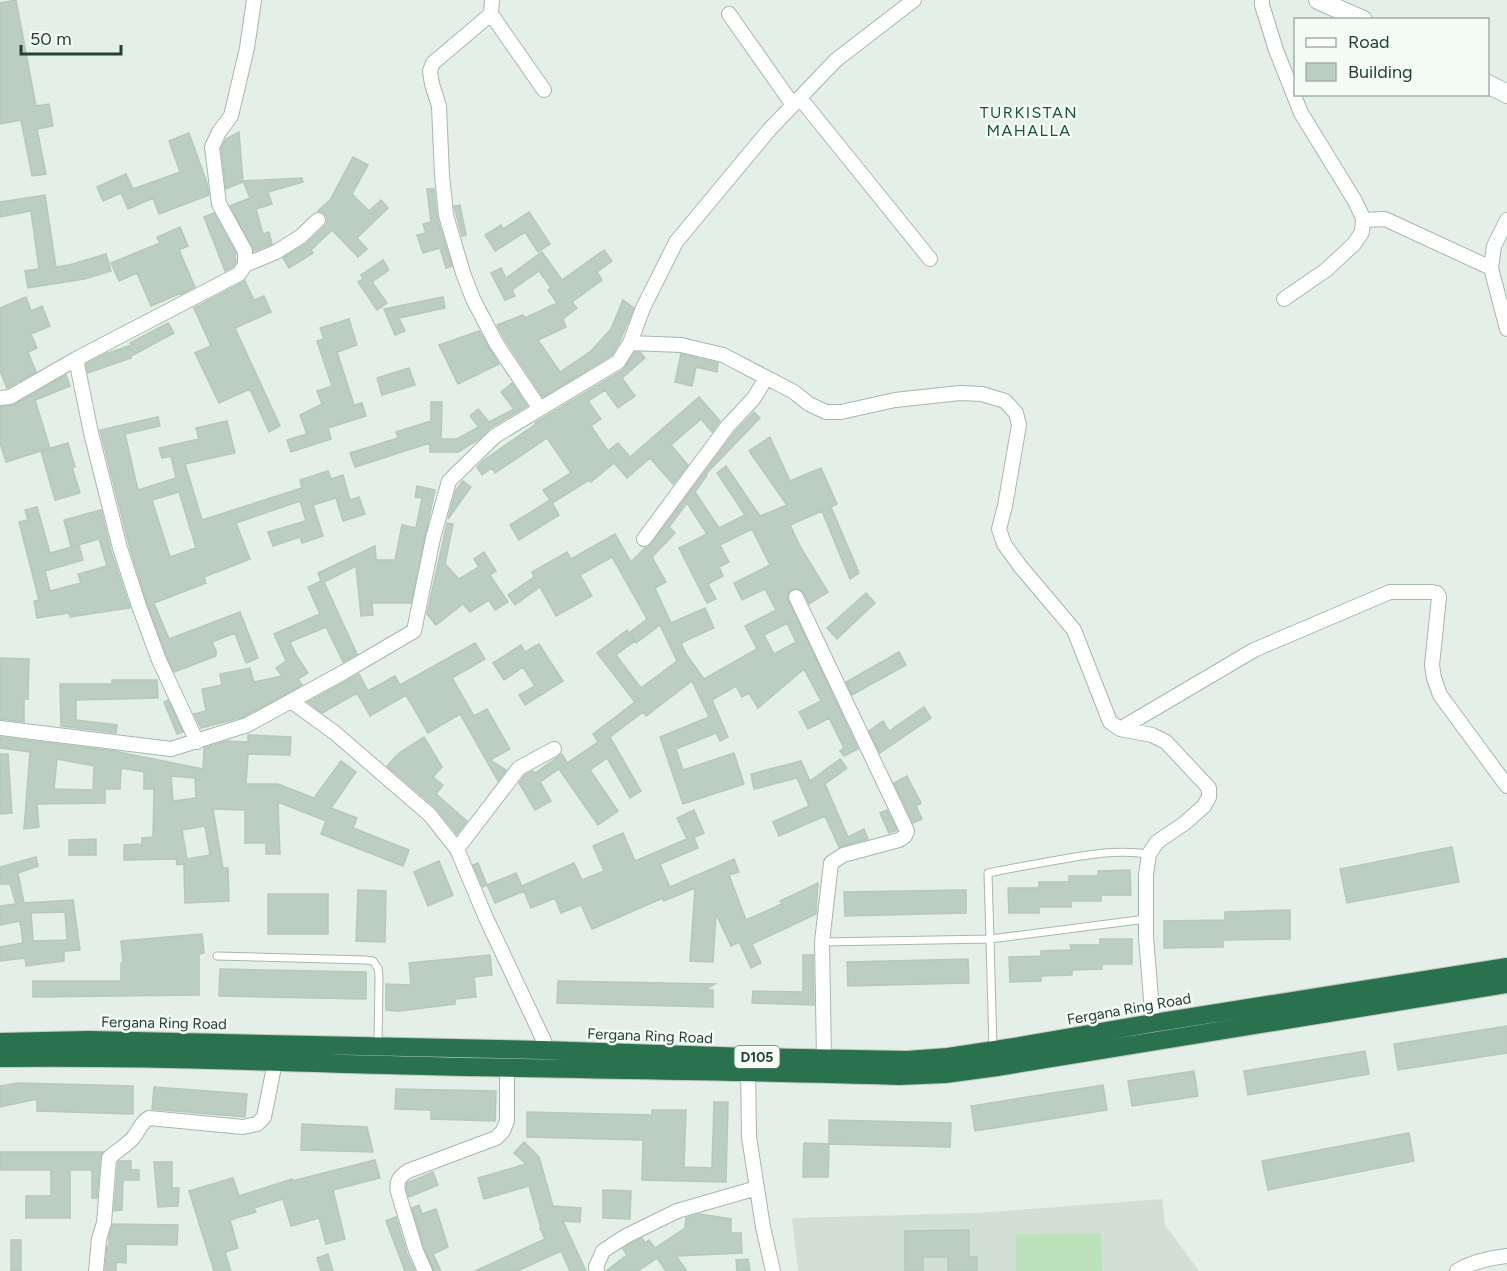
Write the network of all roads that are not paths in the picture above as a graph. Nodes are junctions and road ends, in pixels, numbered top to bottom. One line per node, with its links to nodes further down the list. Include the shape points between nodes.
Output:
1 (254, 0): 18 (street, via 231,116 212,147 219,204 245,251)
2 (914, 0): 13 (street, via 836,60)
3 (1262, 0): 11 (street)
4 (1322, 1): 7 (street)
5 (492, 7): 9 (street); 26 (street, via 433,63 430,71 439,106 446,215 472,299)
6 (729, 14): 13 (street)
7 (1359, 18)
8 (1489, 85): 10 (street)
9 (544, 90)
10 (1507, 94)
11 (1294, 95)
12 (1294, 96): 15 (street)
13 (796, 102): 17 (street); 22 (street, via 676,243)
14 (318, 220): 18 (street, via 276,252)
15 (1363, 220): 19 (street, via 1385,219); 20 (street, via 1362,232 1354,244 1326,270)
16 (1507, 220): 19 (street, via 1494,246)
17 (930, 259)
18 (245, 265): 23 (street, via 239,274)
19 (1491, 268): 21 (street)
20 (1284, 299)
21 (1507, 329)
22 (630, 343): 24 (street, via 681,345 723,355); 26 (street, via 618,362)
23 (76, 359): 25 (street, via 10,397); 32 (street, via 91,433 132,586 159,660)
24 (766, 378): 27 (street); 31 (street, via 826,412 960,393 1005,401 1016,412 1019,425 999,529 1004,544 1074,630 1110,722)
25 (0, 398)
26 (540, 409): 29 (street, via 495,436 449,481 414,631)
27 (644, 539)
28 (796, 597): 39 (street, via 907,831 899,840 843,855 831,863)
29 (291, 701): 32 (street, via 247,725); 35 (street, via 335,733 430,815)
30 (0, 728): 32 (street, via 171,749)
31 (1120, 729): 34 (street, via 1254,650 1390,592 1432,592 1439,597 1432,665 1440,694); 36 (street, via 1166,742 1209,788 1204,806 1157,842)
32 (197, 742)
33 (554, 749): 35 (street, via 519,768)
34 (1507, 786)
35 (457, 849): 47 (street, via 544,1041)
36 (1149, 854): 37 (street); 38 (lane, via 1115,851 988,873)
37 (1146, 919): 38 (lane); 44 (street)
38 (990, 939): 39 (lane); 48 (lane)
39 (822, 942): 50 (street)
40 (217, 956): 46 (lane, via 373,961 379,976)
41 (1507, 967): 42 (highway, Fergana Ring Road / D105)
42 (1452, 984): 43 (highway, Fergana Ring Road / D105); 44 (highway, Fergana Ring Road / D105); 52 (highway, Fergana Ring Road / D105, via 945,1074 817,1073)
43 (1507, 984)
44 (1153, 1023): 48 (highway, Fergana Ring Road / D105)
45 (0, 1042): 46 (highway, Fergana Ring Road / D105)
46 (378, 1046): 47 (highway, Fergana Ring Road / D105)
47 (543, 1050): 52 (highway, Fergana Ring Road / D105)
48 (993, 1050): 50 (highway, Fergana Ring Road / D105, via 907,1060)
49 (0, 1058): 51 (highway, Fergana Ring Road / D105)
50 (824, 1058): 52 (highway, Fergana Ring Road / D105)
51 (275, 1062): 53 (highway, Fergana Ring Road / D105); 56 (street, via 264,1117 257,1124 243,1127 149,1118 109,1158 105,1223)
52 (748, 1065): 53 (highway, Fergana Ring Road / D105); 54 (street, via 749,1137)
53 (507, 1068): 57 (street, via 507,1121 496,1138 400,1175 398,1192)
54 (757, 1188): 58 (street, via 677,1211 626,1236 603,1251); 59 (street)
55 (1507, 1256): 60 (street)
56 (96, 1271)
57 (425, 1271)
58 (597, 1271)
59 (773, 1271)
60 (1457, 1271)

